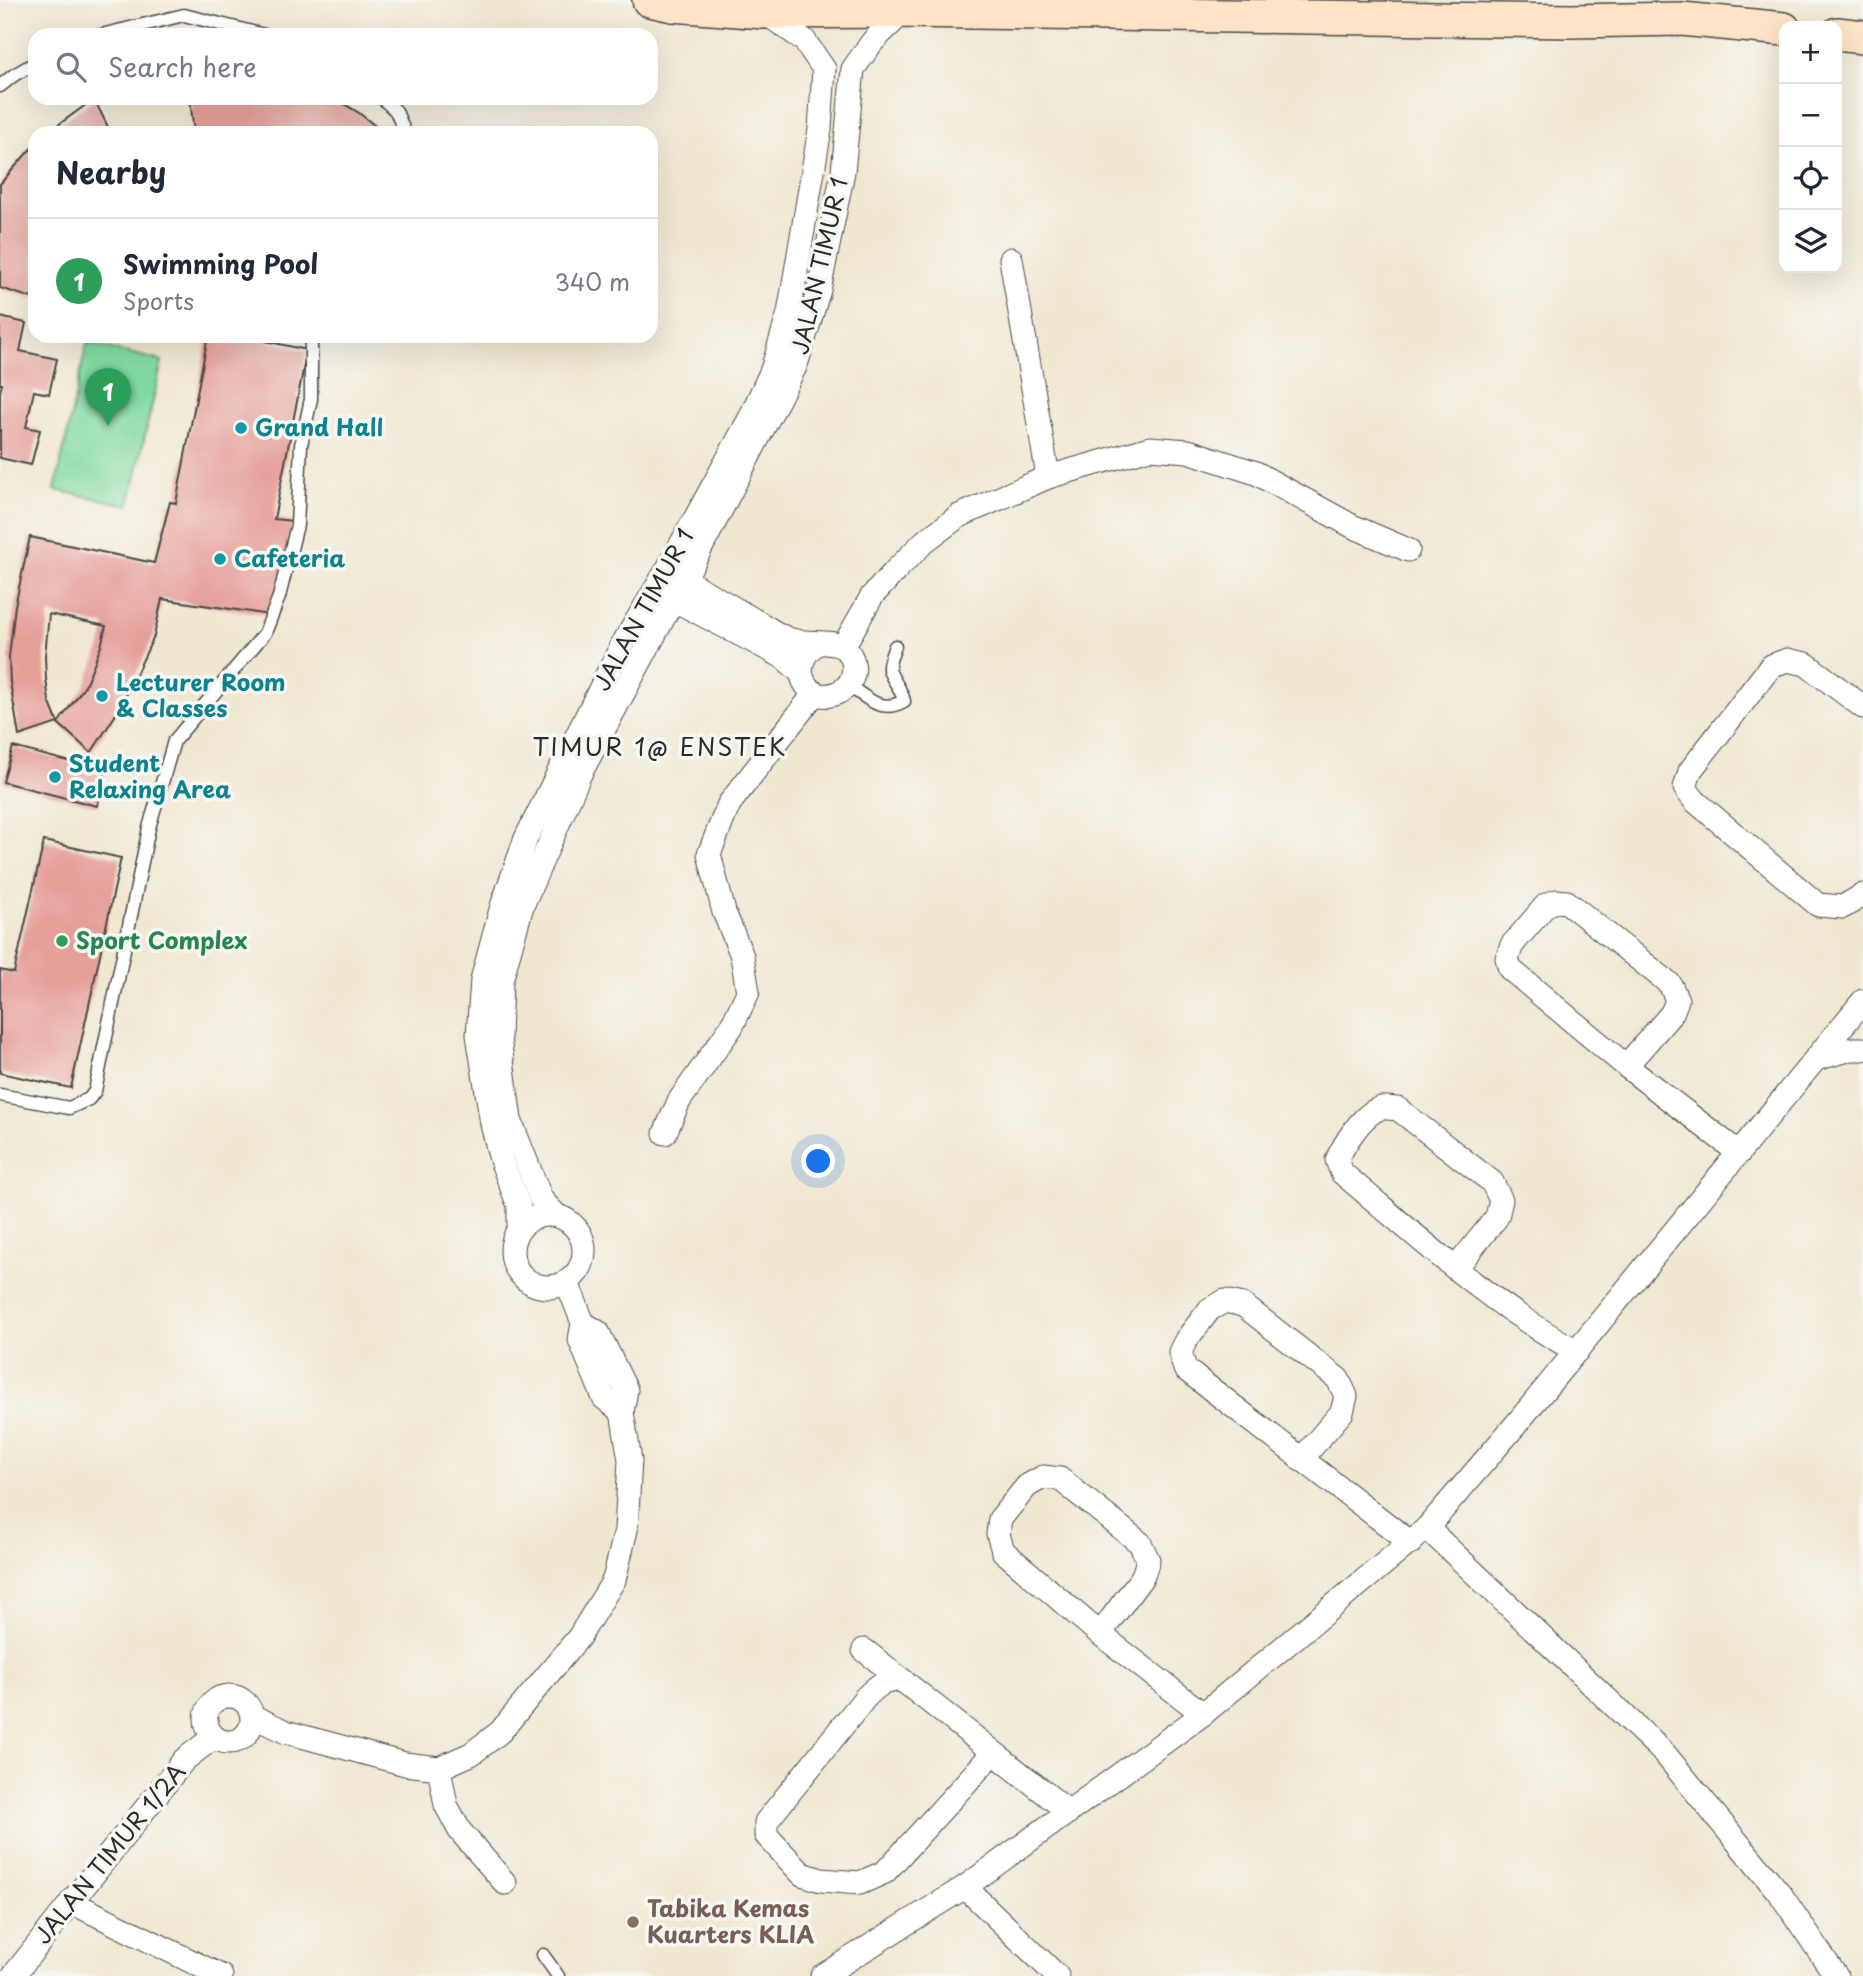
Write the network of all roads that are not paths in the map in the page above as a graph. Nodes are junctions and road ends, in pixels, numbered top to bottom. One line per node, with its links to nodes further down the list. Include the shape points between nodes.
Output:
1 (649, 0): 3 (main road)
2 (904, 11): 3 (main road); 6 (main road, via 1682,19); 17 (street, JALAN TIMUR 1, via 853,69 843,172 819,290 796,365)
3 (764, 12): 17 (street, JALAN TIMUR 1, via 804,40 824,69 820,130 789,313 772,370)
4 (130, 28): 5 (lane, via 184,15)
5 (236, 28)
6 (1779, 29)
7 (1842, 35): 8 (main road)
8 (1863, 37)
9 (28, 67): 10 (lane)
10 (0, 86)
11 (390, 105): 12 (lane)
12 (402, 126)
13 (1011, 259): 15 (street)
14 (311, 343): 30 (lane, via 311,399 301,445 297,525 279,597 265,634 174,741 149,828 95,1091 69,1108)
15 (1048, 477): 16 (street, via 1150,448 1188,451 1256,473); 20 (street, via 959,516 925,541 873,596)
16 (1408, 551)
17 (670, 585): 18 (street, via 790,640); 21 (street); 33 (street, JALAN TIMUR 1, via 522,906 501,981 499,1038 510,1120 541,1199); 34 (street, JALAN TIMUR 1, via 621,647 526,838 482,980 478,1035 492,1125 519,1206)
18 (817, 644): 20 (street); 21 (street, via 804,655)
19 (895, 646): 22 (lane, via 889,669 904,701 880,707)
20 (842, 647): 22 (street, via 854,669)
21 (800, 672): 23 (street)
22 (848, 685): 23 (street, via 833,695)
23 (815, 693): 31 (street, via 729,804 709,854 724,912 742,956 748,992 732,1026 679,1101)
24 (1863, 707): 25 (street, via 1806,664 1787,660 1771,666 1690,771 1685,788 1818,905 1843,907)
25 (1863, 895)
26 (1859, 1014): 28 (street)
27 (1863, 1049): 28 (street)
28 (1816, 1059): 32 (street)
29 (1626, 1066): 29 (street, via 1510,969 1507,958 1512,945 1546,905 1567,902 1670,984 1677,1000 1672,1013); 32 (street)
30 (0, 1095)
31 (665, 1133)
32 (1739, 1153): 37 (street)
33 (556, 1215): 34 (street, via 533,1218); 36 (street, via 583,1238 583,1263)
34 (519, 1230): 36 (street, via 512,1257 527,1281 540,1287)
35 (1456, 1268): 35 (street, via 1342,1173 1337,1160 1344,1145 1369,1115 1382,1108 1398,1109 1492,1182 1501,1200 1497,1217); 37 (street, via 1540,1332)
36 (567, 1282): 47 (street, via 583,1323 580,1340 604,1398 622,1412 630,1460 626,1530 614,1580 579,1637 500,1732 471,1754)
37 (1577, 1351): 39 (street)
38 (1301, 1460): 38 (street, via 1185,1369 1180,1352 1210,1309 1225,1301 1243,1305 1338,1379 1346,1395 1342,1412); 39 (street)
39 (1419, 1535): 43 (street); 58 (street, via 1664,1753 1781,1895)
40 (1100, 1634): 40 (street, via 1003,1551 1000,1520 1027,1486 1043,1477 1060,1479 1140,1543 1148,1560 1143,1576); 43 (street)
41 (864, 1650): 42 (street)
42 (902, 1680): 46 (street); 46 (street, via 877,1686 865,1698 766,1822 766,1835 802,1874 860,1883 885,1872)
43 (1203, 1714): 48 (street)
44 (252, 1716): 45 (street, via 251,1726 240,1740); 45 (street, via 242,1700 222,1696 208,1710 206,1720); 47 (street, via 286,1732 405,1764)
45 (214, 1737): 51 (street, JALAN TIMUR 1/2A, via 184,1760)
46 (993, 1753): 48 (street)
47 (439, 1768): 49 (street, via 446,1805 460,1831)
48 (1069, 1812): 50 (street)
49 (505, 1883)
50 (965, 1887): 56 (street); 57 (street)
51 (71, 1902): 53 (street, JALAN TIMUR 1/2A); 54 (street)
52 (544, 1955): 55 (lane)
53 (13, 1976)
54 (221, 1976)
55 (558, 1976)
56 (822, 1976)
57 (1057, 1976)
58 (1836, 1976)

